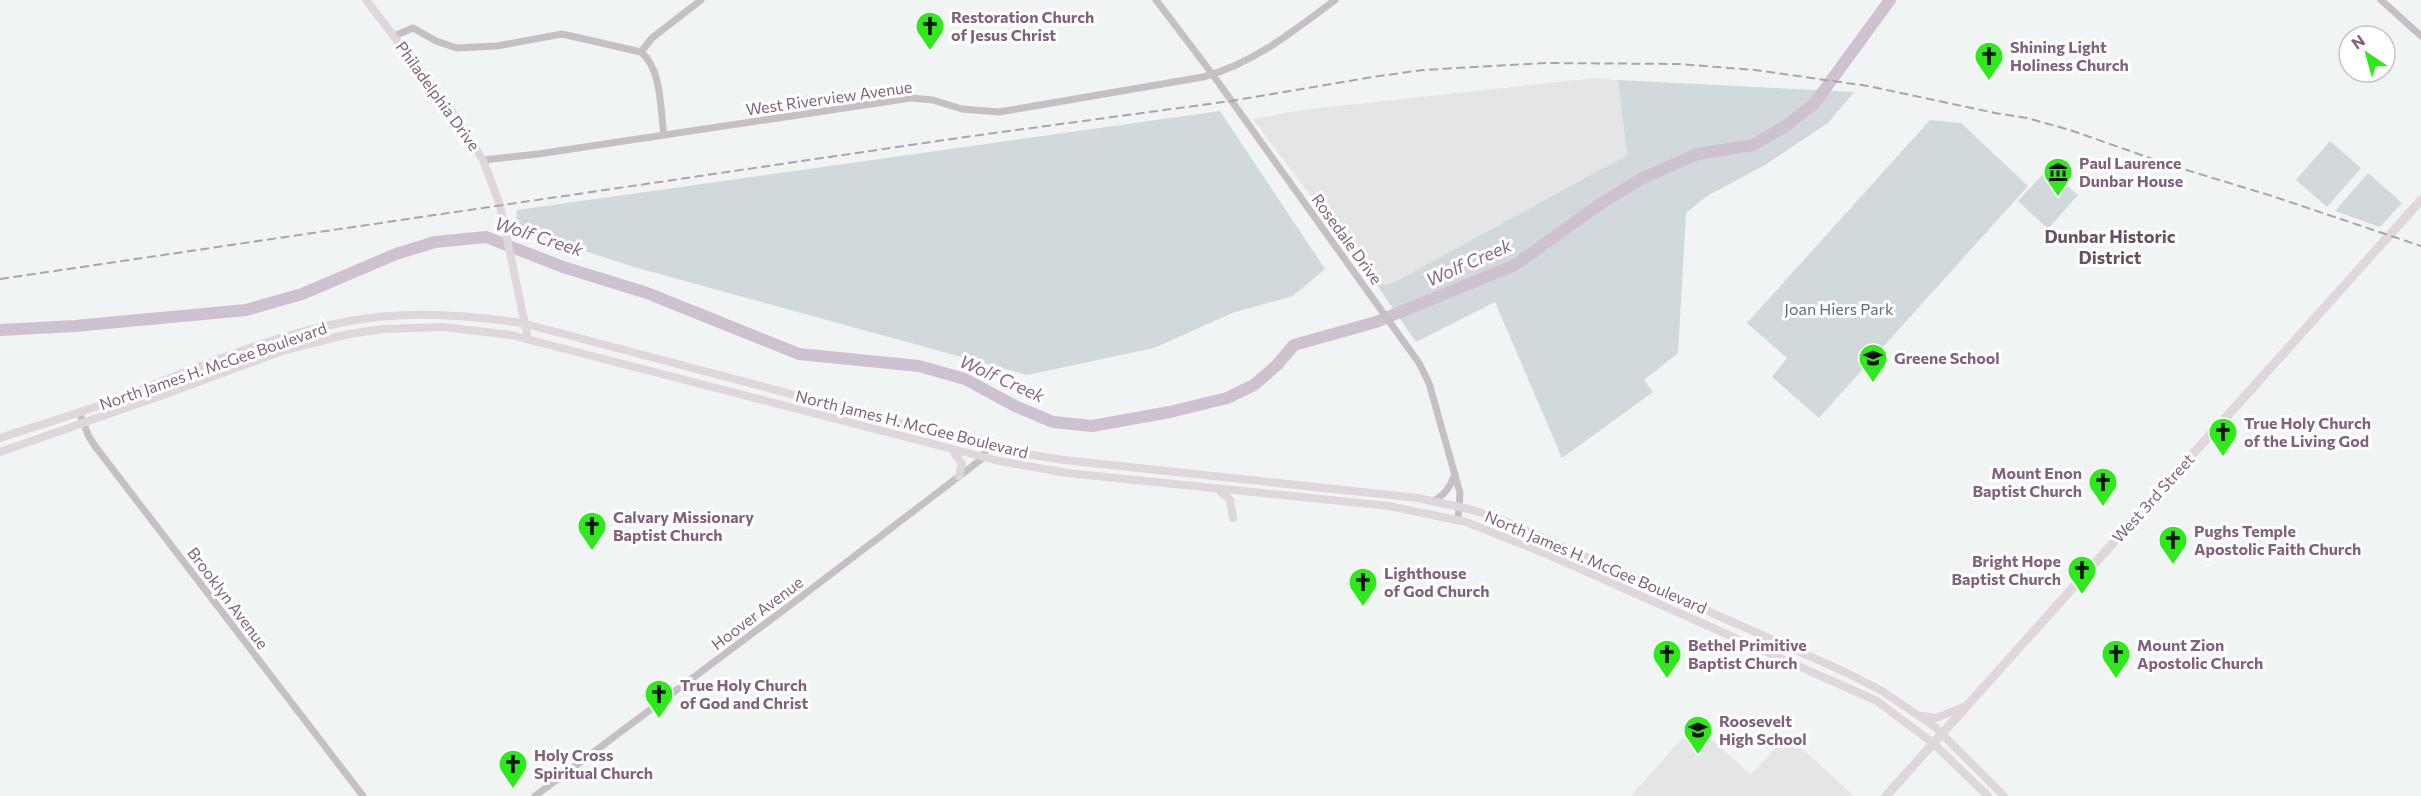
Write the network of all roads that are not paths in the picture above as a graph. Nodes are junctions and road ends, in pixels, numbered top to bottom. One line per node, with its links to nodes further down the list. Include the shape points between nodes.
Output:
1 (366, 0): 6 (main road, Philadelphia Drive)
2 (701, 0): 8 (street)
3 (1156, 0): 9 (street, Rosedale Drive)
4 (1335, 0): 9 (street, West Riverview Avenue, via 1275,45)
5 (2381, 0): 7 (street)
6 (394, 36): 8 (street, via 413,28 447,46 469,49 562,34); 11 (main road, Philadelphia Drive, via 457,118)
7 (2421, 36)
8 (640, 52): 10 (street, via 654,68)
9 (1212, 75): 10 (street, West Riverview Avenue, via 999,112 911,98); 22 (street, Rosedale Drive, via 1407,345 1429,383)
10 (664, 135): 11 (street, West Riverview Avenue)
11 (483, 160): 13 (main road, Philadelphia Drive, via 500,206)
12 (2421, 200): 29 (main road, West 3rd Street)
13 (526, 324): 14 (main road, Philadelphia Drive); 15 (main road, North James H. McGee Boulevard, via 435,315 346,321 274,341); 18 (main road, North James H. McGee Boulevard)
14 (528, 339): 16 (main road, North James H. McGee Boulevard, via 443,327 356,332 285,350); 19 (main road, North James H. McGee Boulevard)
15 (79, 412): 16 (street, Brooklyn Avenue); 17 (main road, North James H. McGee Boulevard)
16 (84, 423): 20 (main road, North James H. McGee Boulevard); 33 (street, Brooklyn Avenue, via 95,446)
17 (0, 438)
18 (987, 445): 21 (street); 25 (main road, North James H. McGee Boulevard, via 1064,460)
19 (953, 451): 21 (main road, North James H. McGee Boulevard); 23 (main road, via 962,464)
20 (0, 452)
21 (983, 458): 23 (street, Hoover Avenue); 24 (main road, North James H. McGee Boulevard, via 1067,473)
22 (1455, 474): 25 (street, via 1451,485); 26 (street, Rosedale Drive, via 1460,493)
23 (958, 477): 34 (street, Hoover Avenue)
24 (1217, 489): 27 (main road, via 1230,500); 28 (main road, North James H. McGee Boulevard, via 1389,506)
25 (1433, 501): 26 (main road, North James H. McGee Boulevard)
26 (1458, 506): 28 (street, Rosedale Drive); 30 (main road, North James H. McGee Boulevard, via 1505,520 1835,668)
27 (1233, 518)
28 (1458, 519): 32 (main road, North James H. McGee Boulevard, via 1877,701)
29 (1967, 706): 30 (main road, via 1935,718); 31 (main road, West 3rd Street)
30 (1919, 715): 31 (main road, North James H. McGee Boulevard)
31 (1942, 733): 32 (main road, West 3rd Street); 37 (main road, North James H. McGee Boulevard)
32 (1934, 743): 35 (main road, West 3rd Street); 36 (main road, North James H. McGee Boulevard)
33 (363, 796)
34 (535, 796)
35 (1886, 796)
36 (1988, 796)
37 (2004, 796)

